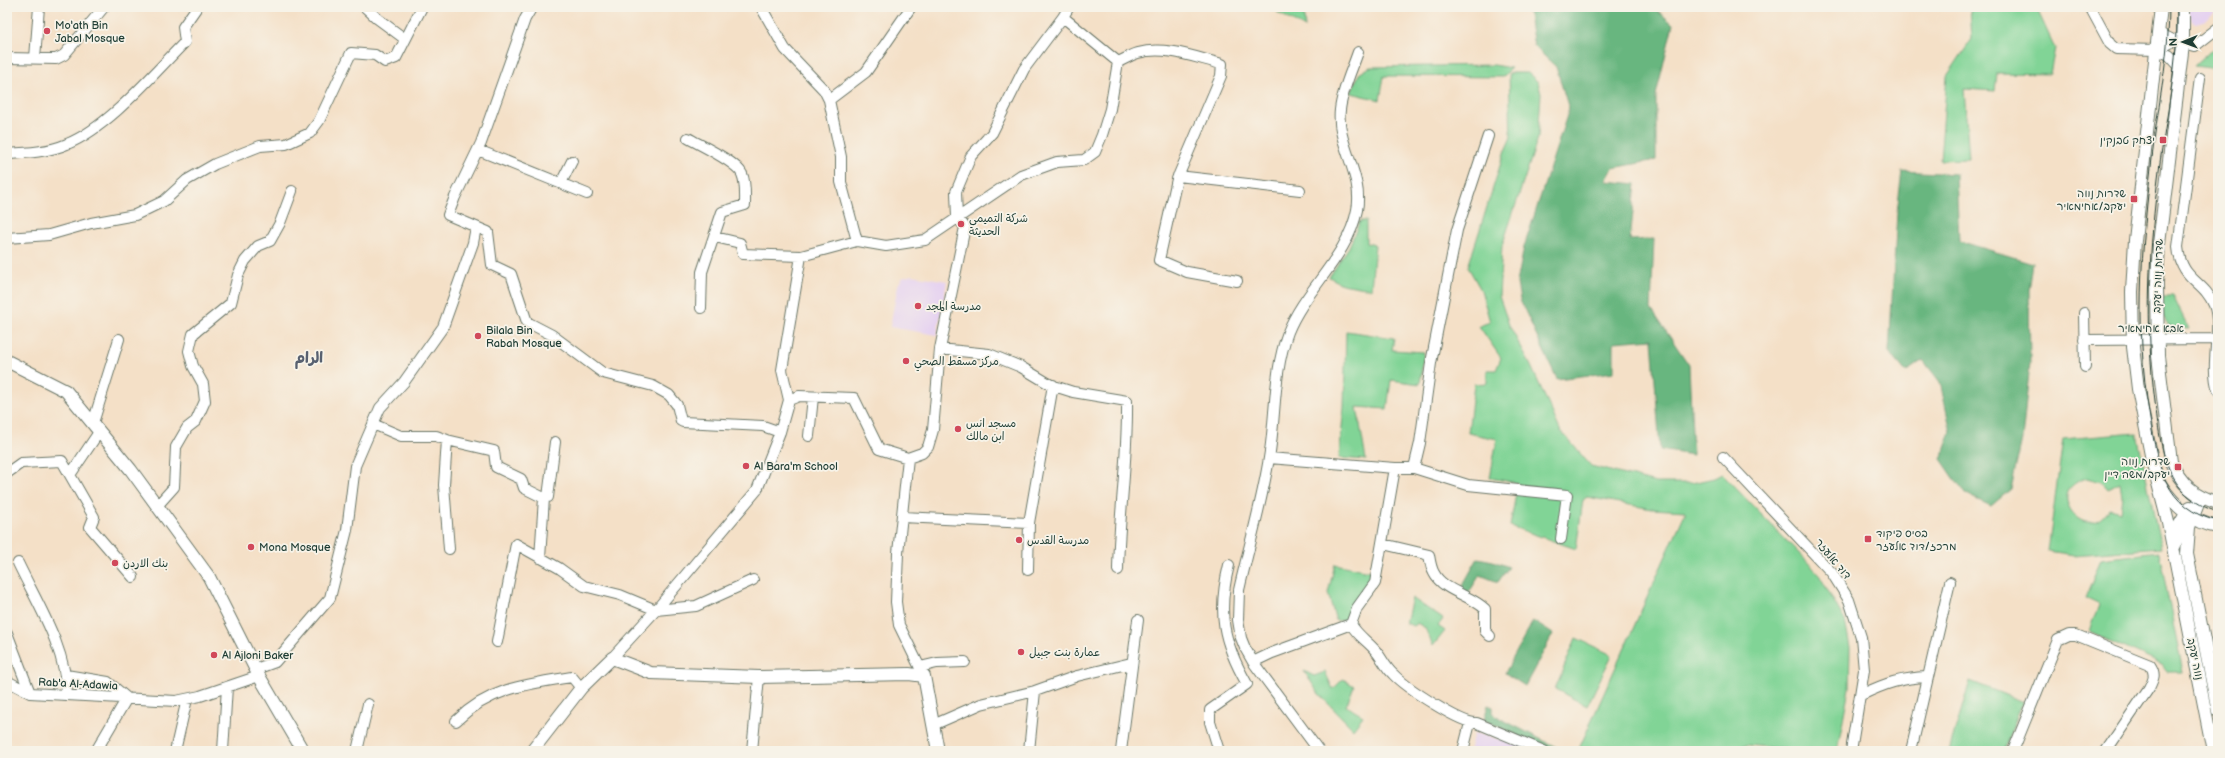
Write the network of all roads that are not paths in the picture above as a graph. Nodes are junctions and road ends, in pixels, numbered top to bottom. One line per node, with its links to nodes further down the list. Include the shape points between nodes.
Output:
1 (39, 7): 21 (street)
2 (104, 7): 21 (street, via 64,55 56,59)
3 (197, 7): 29 (street, via 183,27 184,42 94,130 66,144 32,153)
4 (365, 7): 16 (street)
5 (422, 7): 16 (street)
6 (532, 7): 28 (street, via 525,19)
7 (761, 7): 25 (street, via 785,49 824,90)
8 (910, 7): 25 (street, via 866,72)
9 (1069, 7): 13 (street)
10 (2090, 7): 19 (street, via 2112,48)
11 (2161, 7): 15 (street)
12 (2183, 7): 17 (street, שדרות נווה יעקב)
13 (1063, 17): 22 (street); 36 (street, via 1024,69 992,133 971,156 956,192)
14 (2214, 31): 17 (street)
15 (2159, 33): 17 (street); 19 (street)
16 (405, 39): 39 (street, via 396,58 385,62 375,55 351,54 319,121 310,133 286,144 260,146 215,164 187,180 164,200 135,214 49,235)
17 (2180, 40): 19 (street); 23 (street, שדרות נווה יעקב)
18 (1358, 52): 64 (street, via 1340,110 1341,125 1358,189 1358,208 1353,227 1296,316 1288,333 1277,388)
19 (2160, 54): 23 (street); 49 (street, via 2135,240)
20 (7, 58): 21 (street)
21 (35, 58)
22 (1118, 62): 31 (street, via 1138,53 1155,50 1222,64 1221,76); 36 (street, via 1110,109 1095,152 1084,160 1057,162 1021,175)
23 (2180, 67): 48 (street, שדרות נווה יעקב, via 2159,244 2156,283)
24 (2200, 78): 46 (street, via 2178,247 2180,264 2208,295 2214,306)
25 (829, 100): 40 (street, via 841,157 841,182)
26 (1488, 136): 67 (street, via 1457,230)
27 (688, 138): 38 (street, via 732,164 742,173 745,205 722,212)
28 (478, 150): 32 (street); 37 (street, via 448,215)
29 (7, 154)
30 (572, 161): 32 (street)
31 (1178, 176): 33 (street); 42 (street, via 1159,260 1187,272)
32 (561, 183): 35 (street)
33 (1300, 190)
34 (292, 191): 74 (street, via 280,224 270,241 258,246 245,261 238,275 231,303 193,334 189,351 202,384 205,401 196,421 187,428 176,447 174,487)
35 (587, 194)
36 (957, 217): 40 (street, via 925,240 886,246); 50 (street, via 965,227)
37 (476, 227): 57 (street, Rab'a Al-Adawia, via 473,243 443,327 404,382 380,408); 59 (street, via 488,232 492,265 511,274 527,322 552,335 603,373 653,386 669,395 677,405 681,421 763,426)
38 (715, 237): 41 (street, via 740,243 743,254); 43 (street, via 702,272)
39 (8, 239)
40 (857, 241): 41 (street)
41 (801, 256): 56 (street, via 782,370)
42 (1237, 281)
43 (701, 308)
44 (2084, 313): 47 (street)
45 (119, 339): 58 (street)
46 (2217, 339): 48 (street, אבא אחימאיר); 54 (street, via 2214,373)
47 (2084, 340): 49 (street, אבא אחימאיר); 52 (street)
48 (2157, 340): 49 (street, אבא אחימאיר); 71 (street, שדרות נווה יעקב, via 2169,455 2174,470 2182,482)
49 (2133, 341): 68 (street, via 2139,394)
50 (940, 349): 53 (street, via 989,354 1021,367); 63 (street, via 933,430 928,447 922,453)
51 (7, 361): 58 (street, via 66,390)
52 (2085, 367)
53 (1053, 385): 77 (street); 88 (street, via 1073,392 1127,401 1127,440)
54 (2218, 390)
55 (813, 397): 56 (street, via 799,396); 60 (street); 63 (street, via 854,398 879,449)
56 (789, 400): 59 (street)
57 (373, 424): 61 (street, via 401,436 436,436); 102 (street, Rab'a Al-Adawia, via 355,466 347,530 330,598 274,662)
58 (96, 427): 70 (street); 74 (street)
59 (780, 432): 92 (street, via 757,490)
60 (809, 436)
61 (447, 440): 72 (street, via 494,451 496,467 521,479 524,488); 82 (street, via 444,485)
62 (555, 442): 72 (street, via 548,497)
63 (908, 458): 76 (street)
64 (1269, 458): 66 (street); 100 (street, via 1238,598 1239,630)
65 (1723, 458): 113 (street, דוד אלעזר, via 1839,582 1849,600 1861,637 1864,670)
66 (1395, 468): 67 (street); 81 (street)
67 (1414, 468): 79 (street, via 1468,485 1567,495)
68 (2155, 471): 75 (street, via 2168,495); 86 (street, via 2167,516)
69 (7, 473): 70 (street, via 21,463 62,462)
70 (70, 475): 89 (street, via 94,517 90,527)
71 (2201, 496): 73 (street, שדרות נווה יעקב); 75 (street)
72 (544, 498): 83 (street)
73 (2218, 503)
74 (157, 506): 102 (street, via 209,577)
75 (2189, 515): 78 (street); 80 (street); 86 (street, via 2176,537)
76 (902, 517): 77 (street); 103 (street, via 896,602 899,625)
77 (1029, 523): 87 (street)
78 (2216, 527): 80 (street, via 2198,529)
79 (1561, 539)
80 (2187, 542): 117 (street, נווה יעקב, via 2192,584)
81 (1383, 544): 94 (street, via 1375,583 1357,608); 96 (street, via 1429,555 1434,574 1440,582 1485,609 1485,631)
82 (449, 549)
83 (540, 558): 92 (street, via 584,586); 97 (street, via 516,544)
84 (18, 563): 104 (street, via 55,641)
85 (1229, 565): 131 (street, via 1222,604 1223,624 1231,654 1247,684 1210,710 1210,722)
86 (2176, 566): 139 (street, נווה יעקב)
87 (1028, 570)
88 (1118, 570)
89 (133, 577)
90 (752, 580): 92 (street, via 696,606)
91 (1950, 582): 106 (street)
92 (656, 610): 98 (street)
93 (1138, 620): 101 (street)
94 (1351, 624): 100 (street); 119 (street, via 1355,632 1374,649 1393,674 1451,715)
95 (7, 633): 111 (street)
96 (1490, 636)
97 (497, 642)
98 (612, 658): 105 (street, via 651,673); 109 (street)
99 (966, 662): 103 (street, via 936,663)
100 (1253, 662): 132 (street)
101 (1131, 664): 110 (street, via 1084,674); 130 (street)
102 (258, 672): 108 (street, Rab'a Al-Adawia); 124 (street)
103 (922, 672): 105 (street); 120 (street)
104 (66, 675): 112 (street); 114 (street, via 108,682)
105 (759, 677): 127 (street)
106 (1928, 677): 113 (street, via 1905,678 1886,683); 136 (street)
107 (7, 681): 111 (street, Rab'a Al-Adawia)
108 (228, 687): 115 (street, Rab'a Al-Adawia); 123 (street)
109 (581, 688): 118 (street, via 572,677 515,686 470,707); 126 (street)
110 (1035, 691): 120 (street, via 981,704); 129 (street)
111 (30, 693): 112 (street, Rab'a Al-Adawia)
112 (67, 695): 114 (street, Rab'a Al-Adawia)
113 (1861, 695): 135 (street, דוד אלעזר)
114 (127, 698): 115 (street, Rab'a Al-Adawia, via 176,701); 121 (street)
115 (186, 699): 122 (street)
116 (368, 704): 125 (street)
117 (2218, 711)
118 (456, 721)
119 (1470, 723): 133 (street); 134 (street, via 1478,723)
120 (933, 725): 128 (street)
121 (96, 751)
122 (175, 751)
123 (224, 751)
124 (302, 751)
125 (357, 751)
126 (532, 751)
127 (752, 751)
128 (938, 751)
129 (1029, 751)
130 (1121, 751)
131 (1219, 751)
132 (1319, 751)
133 (1463, 751)
134 (1544, 751)
135 (1851, 751)
136 (1911, 751)
137 (2013, 751): 138 (street, via 2058,640 2069,635 2076,635 2150,664 2154,672 2154,679 2149,688)
138 (2106, 751)
139 (2213, 751)

